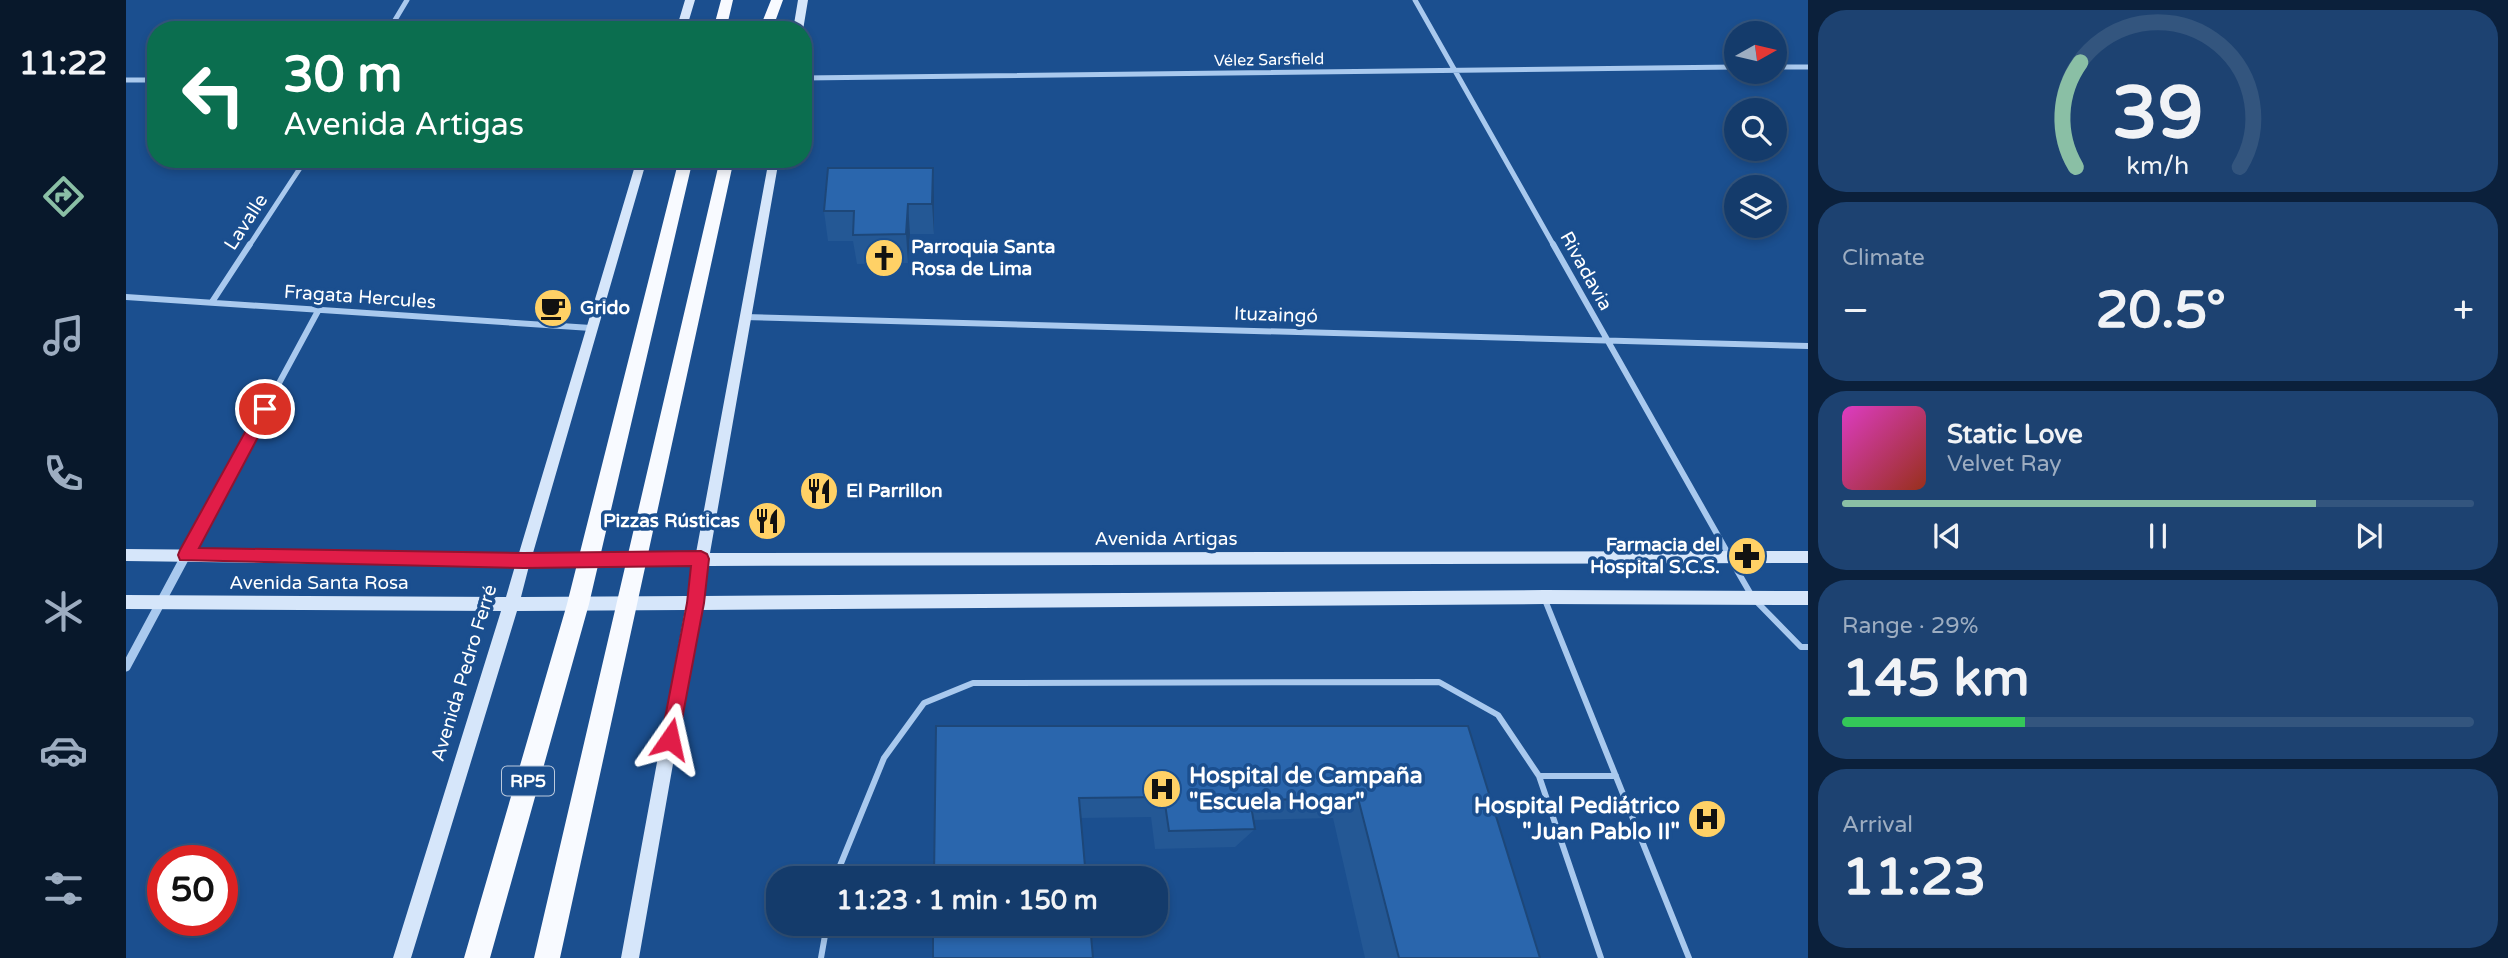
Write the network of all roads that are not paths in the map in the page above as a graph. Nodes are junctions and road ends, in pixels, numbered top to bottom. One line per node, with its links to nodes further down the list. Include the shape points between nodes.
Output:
1 (407, 0): 9 (street)
2 (690, 0): 10 (main road)
3 (719, 0): 11 (highway)
4 (727, 0): 12 (highway)
5 (763, 0): 13 (highway)
6 (776, 0): 14 (highway)
7 (803, 0): 15 (main road)
8 (1415, 0): 19 (street, Rivadavia)
9 (394, 21)
10 (684, 21)
11 (717, 21)
12 (719, 21)
13 (758, 21)
14 (768, 21)
15 (800, 21)
16 (1787, 67): 17 (street)
17 (1808, 67)
18 (1724, 68): 19 (street, Vélez Sarsfield)
19 (1454, 69): 20 (street, Vélez Sarsfield); 33 (street, Rivadavia)
20 (812, 78)
21 (126, 80): 22 (street)
22 (147, 80)
23 (300, 168): 29 (street, Lavalle)
24 (639, 168): 32 (main road, Avenida Pedro Ferré)
25 (684, 168): 41 (highway)
26 (725, 168): 42 (highway)
27 (772, 168): 31 (main road)
28 (126, 297): 29 (street, Fragata Hercules)
29 (212, 302): 30 (street, Fragata Hercules)
30 (318, 311): 32 (street, Fragata Hercules); 36 (street)
31 (744, 317): 33 (street, Ituzaingó); 39 (main road)
32 (591, 328): 40 (main road, Avenida Pedro Ferré)
33 (1607, 340): 34 (street, Ituzaingó); 37 (street, Rivadavia)
34 (1808, 346)
35 (126, 555): 36 (main road, Avenida Santa Rosa)
36 (186, 555): 40 (main road, Avenida Santa Rosa); 46 (street)
37 (1730, 557): 38 (main road, Avenida Artigas); 39 (main road, Avenida Artigas); 44 (lane)
38 (1808, 557)
39 (701, 559): 42 (main road, Avenida Artigas); 49 (main road)
40 (524, 560): 41 (main road, Avenida Artigas); 50 (main road, Avenida Pedro Ferré)
41 (589, 560): 42 (main road, Avenida Artigas); 51 (highway, RP5)
42 (638, 560): 48 (highway)
43 (1544, 597): 44 (main road); 49 (main road); 55 (lane)
44 (1753, 598): 45 (main road); 52 (lane, via 1801,647)
45 (1808, 598)
46 (161, 601): 47 (main road, Avenida Santa Rosa); 50 (main road, Avenida Santa Rosa); 53 (street)
47 (126, 602)
48 (629, 603): 49 (main road, Avenida Santa Rosa); 51 (main road, Avenida Santa Rosa); 60 (highway)
49 (696, 603): 61 (main road)
50 (511, 604): 51 (main road, Avenida Santa Rosa); 58 (main road, Avenida Pedro Ferré)
51 (578, 604): 59 (highway, RP5)
52 (1808, 647)
53 (126, 667)
54 (1539, 776): 55 (lane); 56 (lane, via 1498,715 1439,682 973,683 924,703 884,758); 63 (lane)
55 (1616, 776): 64 (lane)
56 (840, 866)
57 (825, 936): 62 (lane)
58 (402, 958)
59 (477, 958)
60 (547, 958)
61 (630, 958)
62 (821, 958)
63 (1601, 958)
64 (1689, 958)

